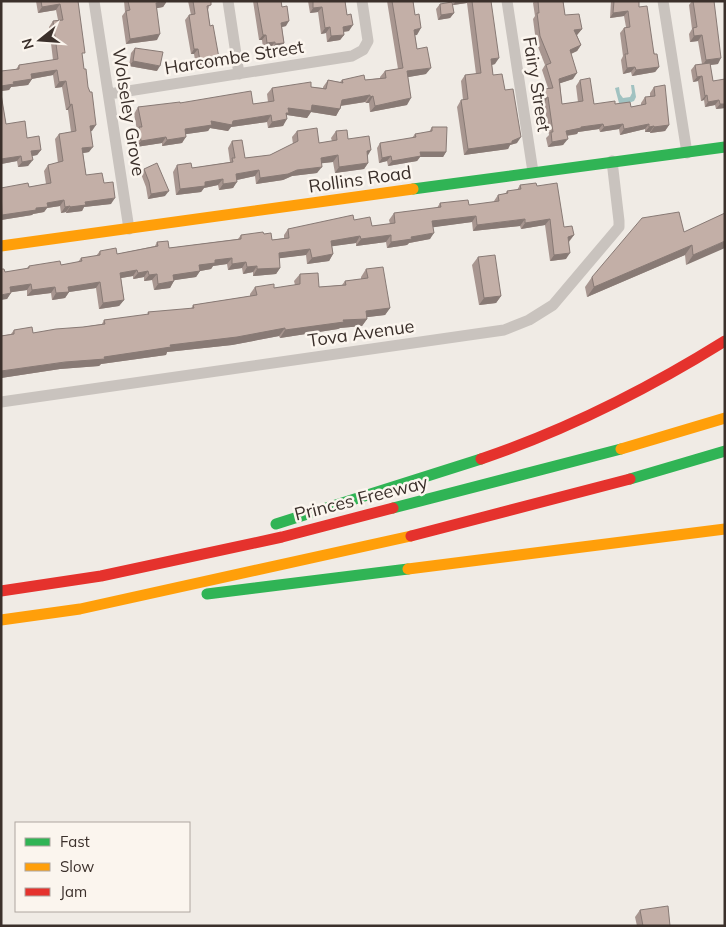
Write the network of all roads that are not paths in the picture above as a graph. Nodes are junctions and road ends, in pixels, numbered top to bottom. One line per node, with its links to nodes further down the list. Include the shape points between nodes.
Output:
1 (94, 1): 7 (street, Wolseley Grove)
2 (228, 1): 6 (street)
3 (362, 1): 6 (street, Harcombe Street, via 368,41 363,50 352,56)
4 (507, 1): 11 (street, Fairy Street)
5 (663, 1): 9 (street)
6 (239, 74): 7 (street, Harcombe Street)
7 (109, 94): 12 (street, Wolseley Grove)
8 (725, 147): 9 (main road, Rollins Road)
9 (687, 153): 10 (main road, Rollins Road)
10 (612, 161): 11 (main road, Rollins Road); 15 (street, Tova Avenue, via 619,227 553,305 504,330)
11 (533, 172): 12 (main road, Rollins Road)
12 (129, 229): 13 (main road, Rollins Road)
13 (1, 246)
14 (725, 341): 19 (main road, via 649,386 550,433 451,470)
15 (1, 402)
16 (725, 418): 19 (main road, Princes Freeway, via 650,441 282,537)
17 (725, 451): 21 (main road, via 593,490 412,536)
18 (725, 529): 21 (main road)
19 (167, 562): 20 (main road, Princes Freeway, via 101,576)
20 (1, 590)
21 (80, 610): 22 (main road)
22 (1, 620)

